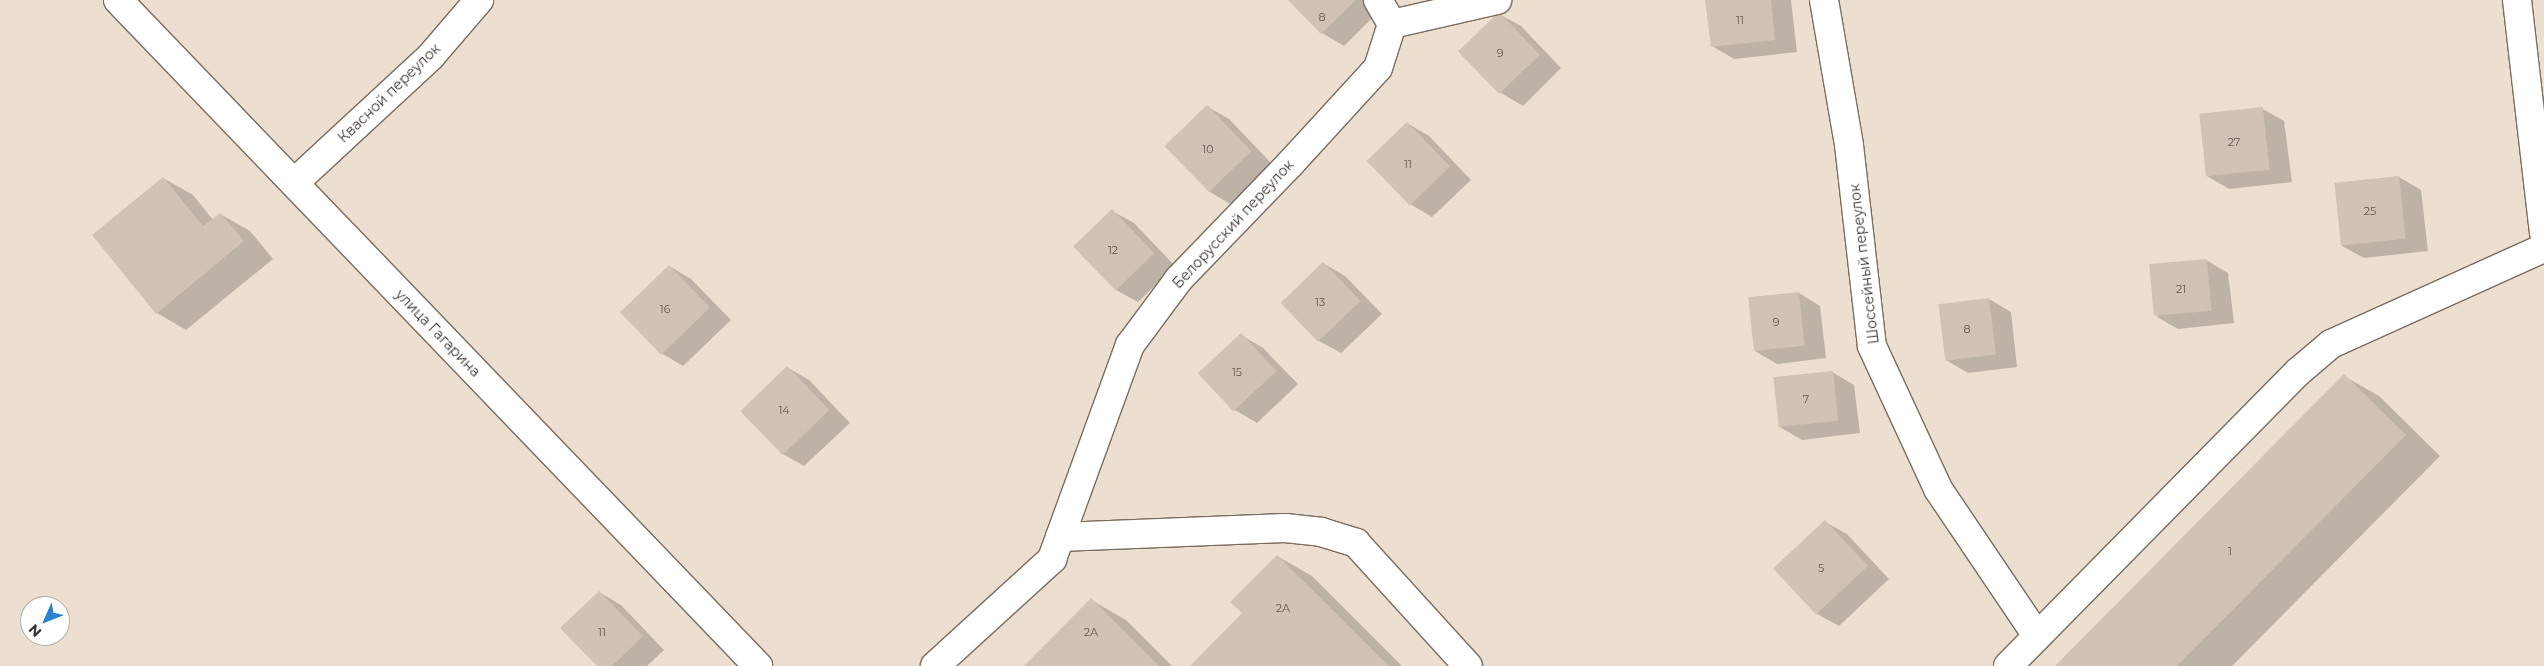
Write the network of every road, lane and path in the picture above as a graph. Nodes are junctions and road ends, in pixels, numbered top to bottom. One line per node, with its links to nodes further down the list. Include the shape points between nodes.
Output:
1 (118, 0): 8 (street, улица Гагарина)
2 (479, 0): 8 (street, Квасной переулок, via 431,56)
3 (1378, 0): 7 (street)
4 (1496, 0): 7 (street)
5 (1824, 0): 12 (street, Шоссейный переулок, via 1850,144 1872,346 1938,489)
6 (2517, 0): 9 (street)
7 (1392, 24): 11 (street, Белорусский переулок, via 1378,68 1180,279 1130,345)
8 (294, 183): 13 (street, улица Гагарина)
9 (2544, 232)
10 (2544, 248): 12 (street, via 2331,344 2298,372)
11 (1060, 537): 14 (street, Белорусский переулок, via 1052,559); 15 (street, via 1284,528 1321,532 1356,543)
12 (2037, 636): 16 (street)
13 (758, 666)
14 (935, 666)
15 (1468, 666)
16 (2008, 666)

